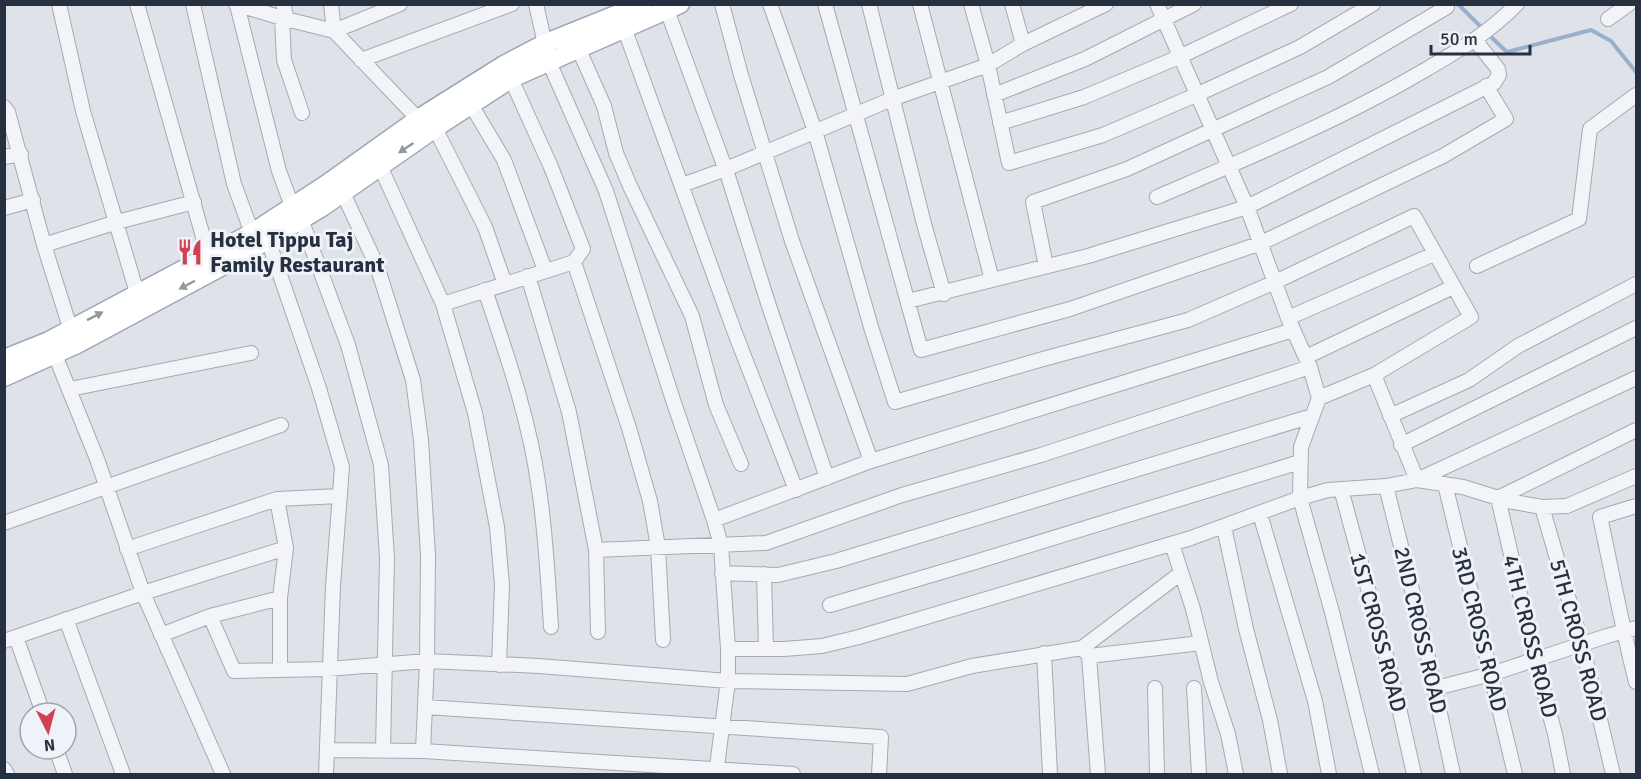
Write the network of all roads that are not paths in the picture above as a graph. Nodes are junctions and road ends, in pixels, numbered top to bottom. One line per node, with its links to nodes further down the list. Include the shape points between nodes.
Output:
1 (59, 4): 69 (street, via 83,111)
2 (137, 4): 65 (street)
3 (193, 4): 70 (street, via 234,184)
4 (331, 4): 30 (street)
5 (400, 4): 30 (street)
6 (512, 4): 36 (street)
7 (536, 4): 33 (street)
8 (643, 4): 27 (main road)
9 (722, 4): 55 (street)
10 (770, 4): 53 (street)
11 (825, 4): 49 (street)
12 (869, 4): 46 (street)
13 (920, 4): 40 (street)
14 (971, 4): 38 (street)
15 (1012, 4): 34 (street)
16 (1106, 4): 34 (street)
17 (1157, 4): 28 (street)
18 (1194, 4): 28 (street)
19 (1291, 4): 35 (street)
20 (1373, 4): 43 (street, via 1300,47)
21 (1517, 4): 31 (street)
22 (1629, 4): 29 (street)
23 (236, 5): 26 (street); 68 (street, via 279,171)
24 (674, 7): 27 (main road); 60 (street)
25 (1447, 7): 54 (street, via 1328,77)
26 (284, 14): 30 (street); 48 (street, via 284,60)
27 (621, 16): 32 (main road); 61 (street)
28 (1163, 19): 35 (street); 42 (street, via 1085,59)
29 (1608, 19)
30 (334, 31): 36 (street)
31 (1477, 39): 41 (street, via 1498,69 1497,79); 59 (street, via 1331,120)
32 (575, 41): 33 (main road); 37 (main road); 109 (street, via 604,106 616,153 692,316 716,405)
33 (546, 43): 37 (street); 39 (main road)
34 (1023, 44): 38 (street)
35 (1179, 57): 43 (street); 51 (street, via 1084,97)
36 (361, 60): 50 (street)
37 (549, 62): 39 (main road); 125 (street, via 606,190)
38 (988, 65): 40 (street); 42 (street)
39 (508, 72): 45 (main road); 74 (street, via 583,249)
40 (941, 82): 46 (street); 80 (street)
41 (1486, 86): 66 (street); 71 (street, via 1506,119 1443,156)
42 (994, 95): 51 (street)
43 (1196, 95): 51 (street, via 1103,135 1009,163); 54 (street)
44 (1636, 95): 76 (street, via 1590,129 1579,219)
45 (466, 98): 50 (main road); 52 (main road); 78 (street, via 504,160)
46 (892, 99): 49 (street); 86 (street)
47 (4, 107): 56 (street)
48 (302, 113)
49 (856, 113): 53 (street); 88 (street)
50 (418, 119): 52 (street); 58 (main road)
51 (1000, 123)
52 (435, 128): 58 (main road, one-way to 58); 82 (street, via 485,226)
53 (815, 131): 55 (street); 81 (street, via 895,402 1188,320)
54 (1212, 131): 59 (street); 77 (street, via 1127,169 1033,202)
55 (765, 152): 60 (street); 107 (street, via 792,241)
56 (21, 154): 57 (street); 64 (street)
57 (4, 157)
58 (374, 159): 62 (main road); 89 (street)
59 (1228, 166): 63 (street); 66 (street)
60 (726, 169): 61 (street); 111 (street)
61 (682, 185): 117 (street)
62 (335, 189): 68 (main road); 155 (street, via 377,266 414,381 428,555)
63 (1157, 197)
64 (33, 200): 67 (street); 72 (street)
65 (194, 202): 69 (street); 75 (street)
66 (1247, 207): 71 (street); 77 (street)
67 (4, 208)
68 (298, 213): 70 (main road); 156 (street, via 348,345 381,465 387,558)
69 (117, 222): 72 (street); 87 (street)
70 (260, 236): 75 (main road); 118 (street, via 319,388 342,467)
71 (1261, 243): 81 (street); 88 (street, via 1070,309 921,351)
72 (44, 245): 92 (street)
73 (1434, 254): 81 (street, via 1414,216); 84 (street); 90 (street)
74 (574, 262): 78 (street); 130 (street, via 642,470)
75 (211, 264): 87 (main road)
76 (1477, 266)
77 (1046, 267): 80 (street)
78 (545, 270): 79 (street)
79 (528, 276): 82 (street); 133 (street, via 568,412)
80 (992, 280): 86 (street)
81 (1275, 282): 90 (street)
82 (505, 284): 85 (street)
83 (1636, 284): 103 (street, via 1518,346 1469,380)
84 (1453, 287): 96 (street); 97 (street, via 1471,317)
85 (485, 290): 89 (street); 142 (street, via 522,409 537,477)
86 (944, 294): 88 (street)
87 (140, 302): 92 (main road)
88 (908, 302)
89 (443, 304): 157 (street, via 475,413 497,527 502,585)
90 (1290, 324): 96 (street); 107 (street)
91 (1636, 328): 106 (street)
92 (73, 337): 93 (main road)
93 (52, 347): 95 (main road); 98 (main road); 100 (street)
94 (251, 353): 100 (street)
95 (4, 359)
96 (1308, 362): 101 (street); 129 (street, via 1041,455 902,495 766,543)
97 (1374, 375): 101 (street); 103 (street)
98 (4, 377)
99 (1636, 378): 112 (street)
100 (70, 389): 114 (street)
101 (1319, 398): 102 (street)
102 (1312, 416): 108 (street); 136 (street, via 836,561 778,575)
103 (1390, 416): 106 (street)
104 (280, 425): 114 (street)
105 (1636, 430): 120 (street)
106 (1401, 445): 112 (street)
107 (871, 461): 111 (street)
108 (1300, 462): 119 (street); 139 (street)
109 (741, 464)
110 (1636, 476): 123 (street, via 1567,506)
111 (827, 478): 117 (street)
112 (1418, 480): 113 (street); 115 (street)
113 (1445, 484): 120 (street); 160 (street, 3RD CROSS ROAD)
114 (106, 486): 126 (street); 132 (street)
115 (1386, 486): 116 (street); 165 (street, 2ND CROSS ROAD)
116 (1341, 489): 119 (street); 188 (street, 1ST CROSS ROAD)
117 (796, 490): 125 (street)
118 (340, 496): 121 (street); 158 (street)
119 (1300, 498): 124 (street); 187 (street)
120 (1498, 498): 123 (street); 154 (street, 4TH CROSS ROAD)
121 (277, 499): 131 (street); 132 (street)
122 (1636, 506): 143 (street, via 1600,517 1621,608)
123 (1542, 507): 149 (street, 5TH CROSS ROAD)
124 (1260, 513): 127 (street); 186 (street, via 1315,701)
125 (714, 520): 129 (street)
126 (4, 524)
127 (1224, 527): 128 (street); 185 (street)
128 (1172, 544): 135 (street); 151 (street, via 859,638 822,646)
129 (721, 545): 130 (street); 134 (street)
130 (658, 547): 133 (street); 147 (street)
131 (286, 548): 137 (street); 138 (street)
132 (128, 549): 137 (street)
133 (596, 550): 144 (street)
134 (722, 573): 136 (street); 150 (street)
135 (1181, 573): 148 (street); 152 (street)
136 (764, 574): 151 (street)
137 (142, 593): 141 (street); 145 (street)
138 (280, 598): 140 (street); 159 (street)
139 (830, 605)
140 (210, 616): 145 (street); 159 (street, via 234,672)
141 (66, 619): 146 (street); 175 (street)
142 (551, 627)
143 (1630, 630): 149 (street); 162 (street)
144 (598, 632)
145 (161, 635): 176 (street)
146 (10, 639): 166 (street)
147 (663, 640)
148 (1201, 643): 152 (street); 184 (street)
149 (1582, 644): 154 (street); 192 (street, 5TH CROSS ROAD)
150 (728, 649): 151 (street); 161 (street)
151 (766, 649)
152 (1085, 652): 153 (street); 181 (street)
153 (1044, 653): 161 (street, via 972,666 908,684); 180 (street)
154 (1534, 659): 160 (street); 191 (street, 4TH CROSS ROAD)
155 (427, 661): 156 (street); 157 (street); 167 (street)
156 (386, 664): 158 (street); 170 (street)
157 (499, 665): 161 (street)
158 (328, 669): 159 (street); 169 (street)
159 (280, 670)
160 (1491, 674): 165 (street); 190 (street, 3RD CROSS ROAD)
161 (728, 681): 168 (street)
162 (1636, 682)
163 (1194, 687): 183 (street)
164 (1155, 688): 182 (street)
165 (1436, 688): 189 (street, 2ND CROSS ROAD)
166 (38, 701)
167 (425, 708): 168 (street); 171 (street)
168 (722, 727): 173 (street); 179 (street, via 881,737)
169 (327, 750): 170 (street); 177 (street)
170 (383, 750): 171 (street)
171 (423, 751): 173 (street)
172 (4, 769): 174 (street)
173 (716, 773): 178 (street)
174 (7, 774)
175 (123, 774)
176 (223, 774)
177 (326, 774)
178 (793, 774)
179 (879, 774)
180 (1050, 774)
181 (1098, 774)
182 (1157, 774)
183 (1199, 774)
184 (1236, 774)
185 (1280, 774)
186 (1329, 774)
187 (1372, 774)
188 (1414, 774)
189 (1453, 774)
190 (1515, 774)
191 (1563, 774)
192 (1613, 774)

